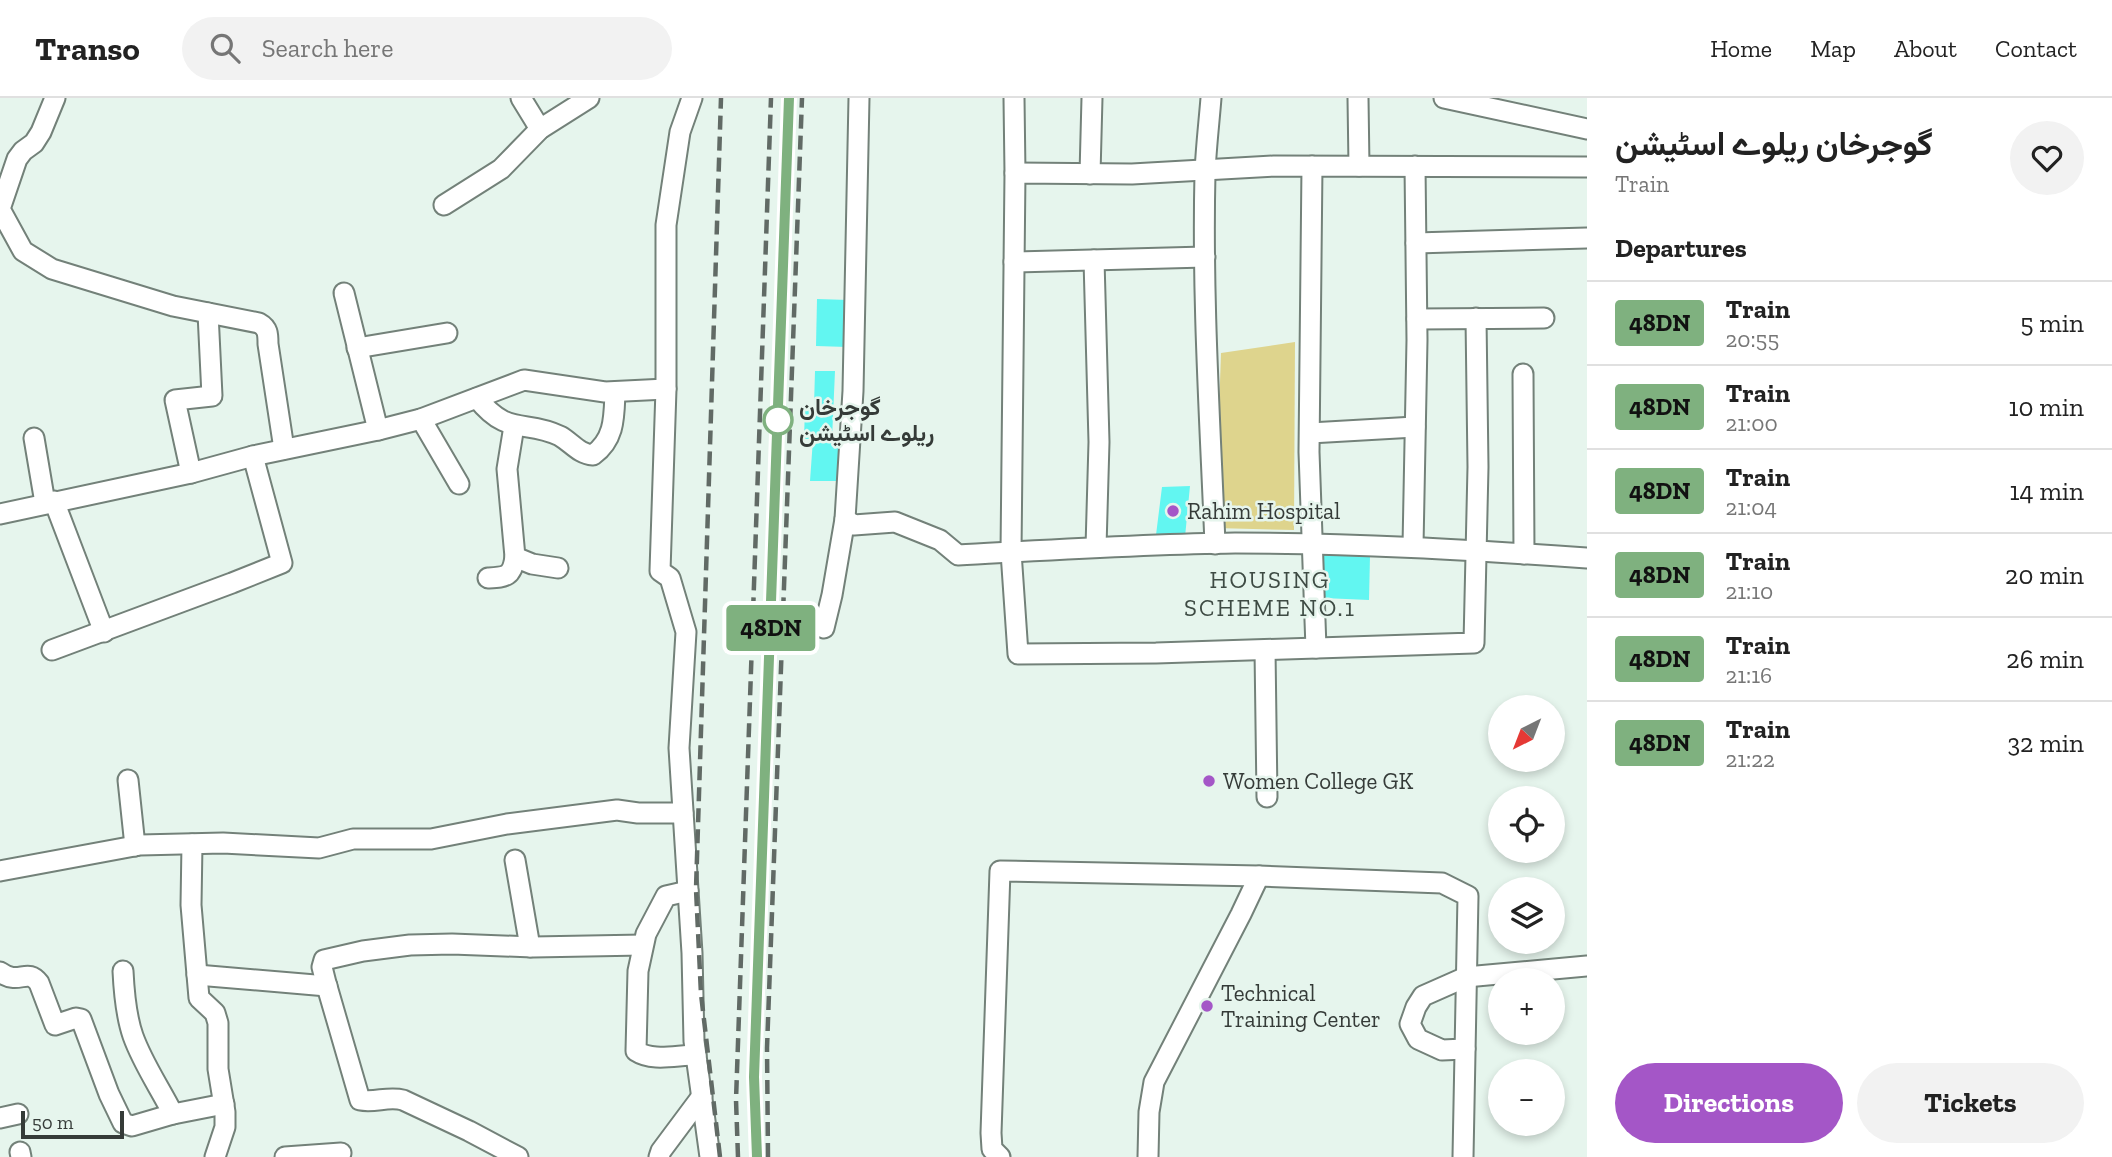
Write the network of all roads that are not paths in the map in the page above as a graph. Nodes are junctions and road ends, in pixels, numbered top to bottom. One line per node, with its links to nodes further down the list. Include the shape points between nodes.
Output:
1 (54, 98): 22 (street, via 41,132 17,159)
2 (522, 98): 11 (street)
3 (589, 98): 11 (street)
4 (692, 98): 36 (street, via 680,132 666,225)
5 (859, 98): 51 (street, via 853,391)
6 (1014, 98): 18 (street)
7 (1092, 98): 19 (street)
8 (1211, 98): 17 (street)
9 (1358, 98): 14 (street)
10 (1444, 98): 12 (street)
11 (541, 129): 21 (street, via 501,169)
12 (1587, 129)
13 (1312, 166): 14 (street); 17 (street); 43 (street)
14 (1359, 166): 15 (street)
15 (1415, 166): 16 (street); 24 (street)
16 (1587, 167)
17 (1205, 171): 19 (street); 25 (street)
18 (1015, 173): 19 (street); 27 (street)
19 (1090, 174)
20 (0, 185): 22 (street)
21 (444, 205)
22 (0, 210): 29 (street, via 23,251 52,269)
23 (1587, 238): 24 (street)
24 (1416, 243): 32 (street)
25 (1205, 257): 26 (street); 52 (street)
26 (1094, 260): 27 (street); 54 (street, via 1099,442)
27 (1014, 262): 57 (street)
28 (344, 293): 34 (street)
29 (208, 313): 45 (street, via 259,323 268,330); 47 (street, via 212,396 175,400)
30 (1476, 318): 31 (street); 32 (street); 56 (street)
31 (1544, 318)
32 (1417, 319): 41 (street)
33 (447, 333): 34 (street)
34 (358, 348): 42 (street)
35 (1523, 374): 58 (street)
36 (666, 389): 37 (street); 70 (street, via 660,571 670,578 686,632 679,748)
37 (615, 392): 38 (street, via 524,380); 40 (street, via 612,431 593,455 584,454 558,435)
38 (477, 398): 39 (street); 40 (street, via 497,418)
39 (421, 419): 42 (street); 48 (street)
40 (514, 426): 59 (street, via 507,469)
41 (1415, 427): 43 (street); 55 (street)
42 (378, 430): 45 (street)
43 (1310, 433): 53 (street)
44 (34, 438): 49 (street)
45 (284, 450): 46 (street)
46 (253, 456): 47 (street); 64 (street, via 282,562)
47 (191, 473): 49 (street)
48 (459, 484)
49 (50, 502): 50 (street); 64 (street)
50 (0, 514)
51 (845, 519): 57 (street, via 854,525 895,522 940,540 958,555); 63 (street)
52 (1215, 544): 53 (street); 54 (street)
53 (1313, 545): 55 (street); 65 (street)
54 (1096, 547): 57 (street)
55 (1413, 547): 56 (street)
56 (1478, 551): 58 (street); 65 (street, via 1474,643)
57 (1011, 552): 67 (street, via 1018,654)
58 (1524, 554): 60 (street)
59 (515, 558): 61 (street); 62 (street, via 511,573)
60 (1587, 558)
61 (558, 568)
62 (488, 578)
63 (824, 628)
64 (104, 632): 66 (street)
65 (1316, 648): 67 (street)
66 (52, 650)
67 (1265, 650): 69 (street)
68 (128, 780): 72 (street)
69 (1267, 797)
70 (683, 813): 71 (street, via 617,810 431,839 353,839 318,848); 76 (street)
71 (192, 844): 72 (street); 82 (street)
72 (135, 846): 74 (street)
73 (515, 860): 78 (street)
74 (0, 871)
75 (1259, 876): 83 (street, via 1442,883 1461,891 1468,896); 97 (street, via 1000,871 991,1133 992,1149); 98 (street, via 1154,1083)
76 (688, 891): 77 (street, via 666,895); 86 (street)
77 (643, 945): 78 (street); 86 (street, via 636,1051 659,1057)
78 (530, 947): 84 (street, via 410,944 363,951 324,960)
79 (1587, 966): 83 (street)
80 (123, 971): 89 (street, via 134,1038)
81 (0, 972): 89 (street, via 14,979 35,978 55,1026 81,1019 123,1123 132,1126)
82 (197, 975): 84 (street); 88 (street, via 199,998 215,1013 218,1023)
83 (1465, 977): 85 (street); 85 (street, via 1423,996 1410,1024 1418,1039 1433,1047)
84 (327, 986): 90 (street, via 360,1100 403,1100)
85 (1465, 1049): 99 (street)
86 (696, 1055): 87 (street)
87 (702, 1096): 95 (street); 96 (street)
88 (223, 1104): 89 (street); 92 (street, via 225,1127)
89 (173, 1114)
90 (483, 1148): 94 (street)
91 (341, 1153): 93 (street)
92 (218, 1156)
93 (285, 1157)
94 (518, 1157)
95 (659, 1157)
96 (710, 1157)
97 (1000, 1157)
98 (1149, 1157)
99 (1463, 1157)

